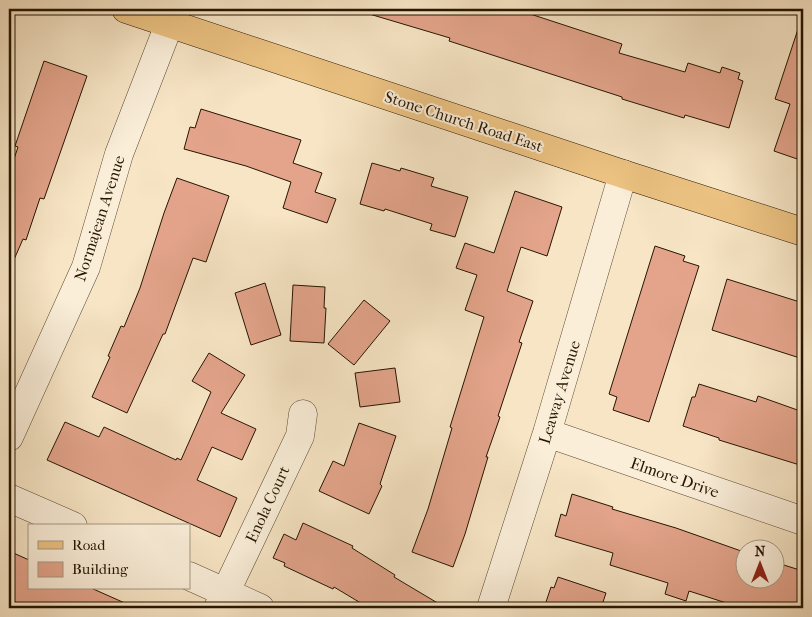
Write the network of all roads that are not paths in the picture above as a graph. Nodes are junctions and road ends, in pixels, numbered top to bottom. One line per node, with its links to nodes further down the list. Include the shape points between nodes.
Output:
1 (126, 9): 2 (main road, Stone Church Road East)
2 (173, 16): 3 (main road, Stone Church Road East); 7 (street, Normajean Avenue, via 118,154 86,267)
3 (623, 174): 4 (main road, Stone Church Road East); 6 (street, Leaway Avenue)
4 (803, 232)
5 (303, 414): 12 (street, Enola Court, via 300,436)
6 (548, 433): 9 (street, Elmore Drive); 14 (street, Leaway Avenue)
7 (9, 437)
8 (9, 498): 10 (street)
9 (803, 521)
10 (68, 524)
11 (190, 577): 12 (street)
12 (222, 600): 13 (street)
13 (260, 608)
14 (491, 608)

